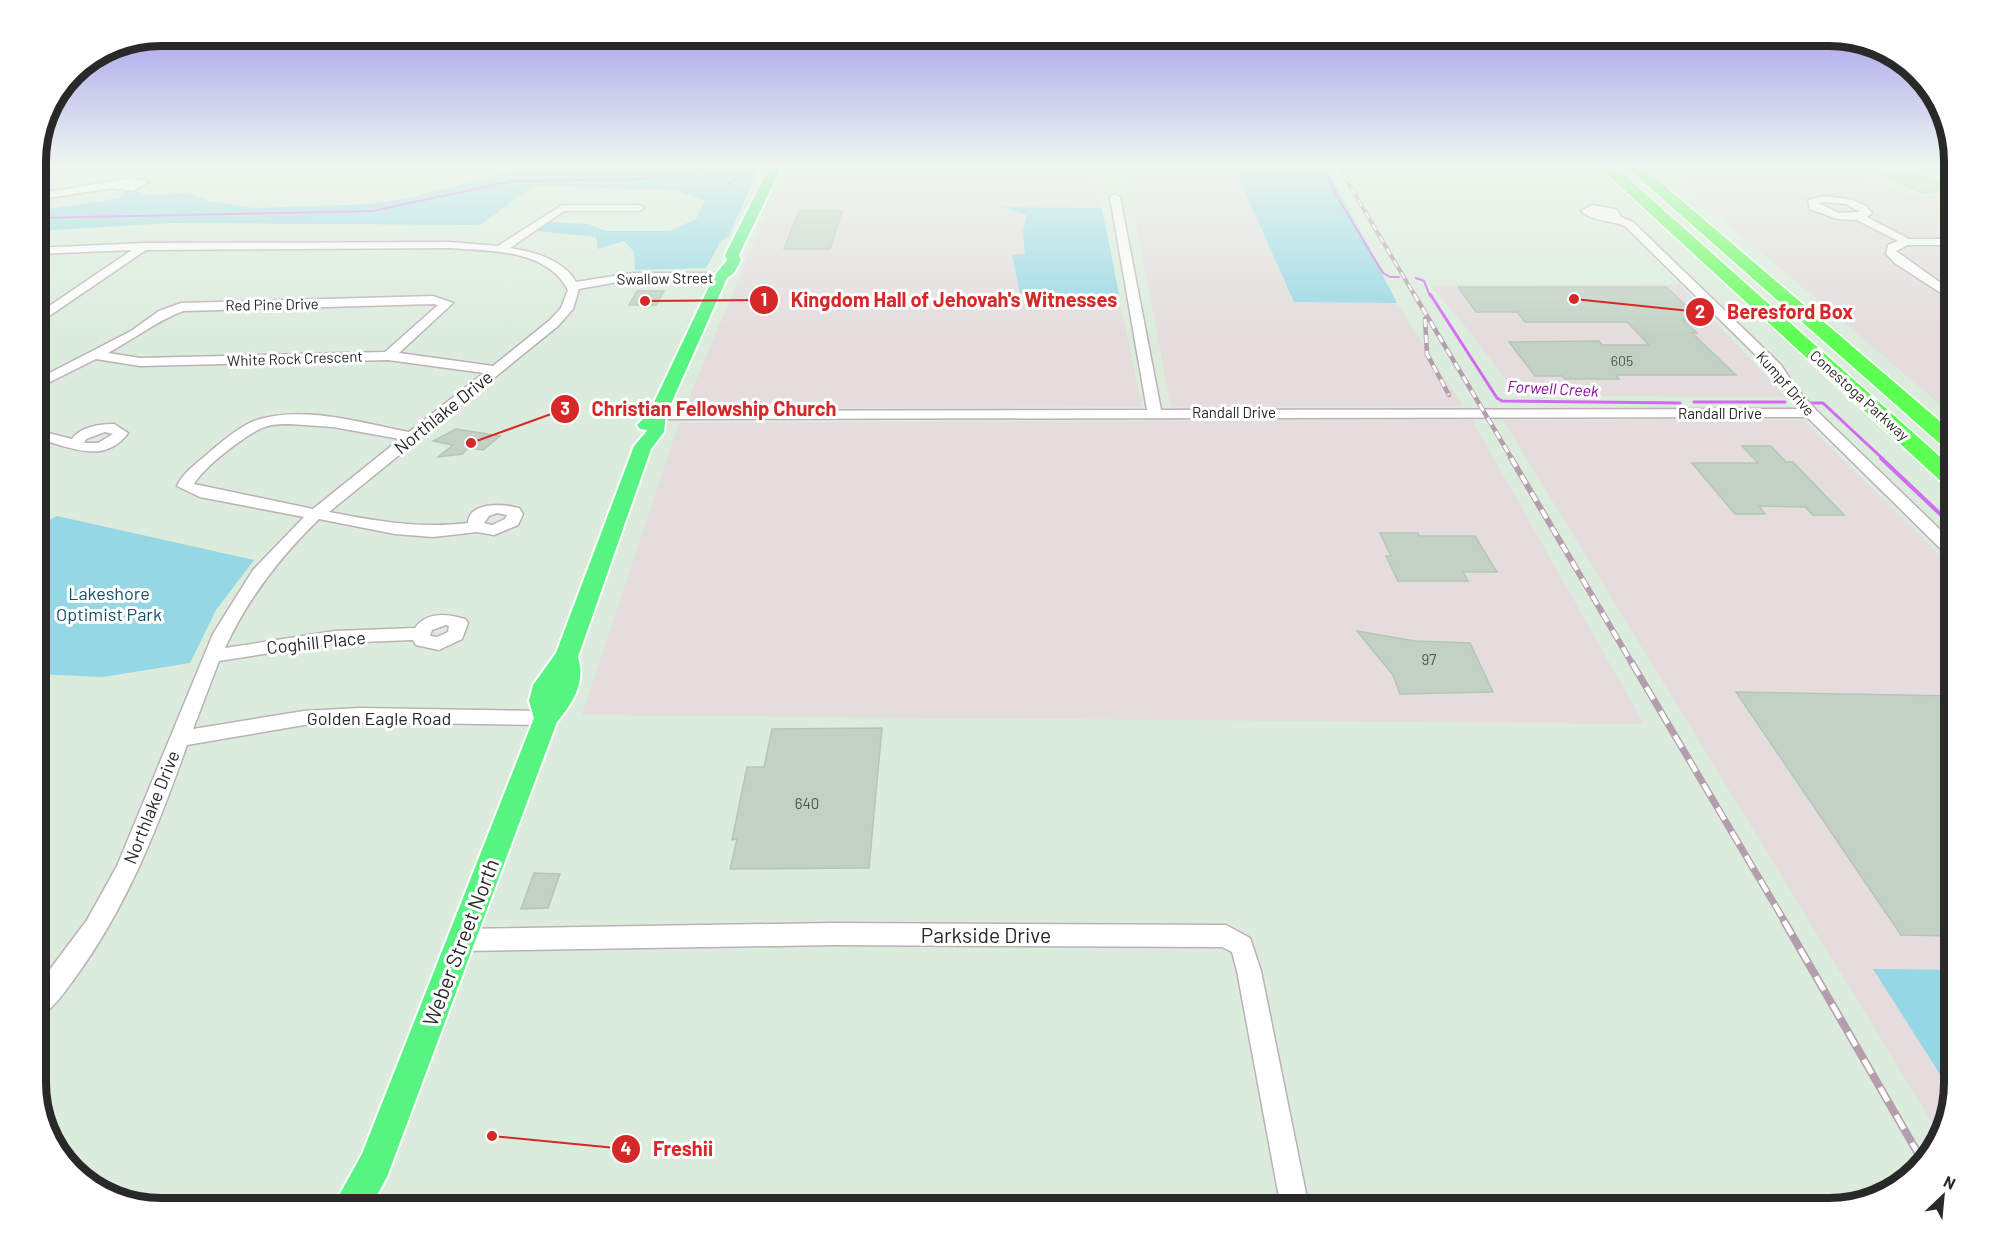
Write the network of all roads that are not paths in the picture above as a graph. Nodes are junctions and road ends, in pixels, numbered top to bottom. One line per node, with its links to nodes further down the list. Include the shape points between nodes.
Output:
1 (541, 222): 12 (street)
2 (748, 222): 13 (main road, Weber Street North, via 732,255 734,260)
3 (1120, 222): 21 (street)
4 (1624, 222): 22 (street, Kumpf Drive, via 1761,352)
5 (1667, 222): 28 (highway, Conestoga Parkway)
6 (1697, 222): 24 (highway, Conestoga Parkway)
7 (1869, 222): 8 (street)
8 (1907, 242): 9 (street); 15 (street, via 1892,247 1893,257)
9 (1944, 242)
10 (145, 246): 11 (street); 12 (street, via 431,244); 16 (street)
11 (47, 250)
12 (499, 250): 14 (street, via 550,263)
13 (721, 276): 14 (street, Swallow Street, via 633,276); 23 (main road, Weber Street North)
14 (573, 286): 19 (street, Northlake Drive, via 567,309)
15 (1944, 291)
16 (47, 313)
17 (94, 355): 18 (street, White Rock Crescent, via 140,362); 18 (street, Red Pine Drive, via 182,307 433,300 447,303); 20 (street, Red Pine Drive)
18 (388, 356): 19 (street, White Rock Crescent)
19 (495, 370): 26 (street, Northlake Drive)
20 (47, 379)
21 (1154, 412): 22 (street, Randall Drive); 23 (street, Randall Drive)
22 (1811, 413): 31 (street, Kumpf Drive)
23 (657, 415): 34 (main road, Weber Street North, via 657,427 651,441 643,446 566,657 571,668 568,683)
24 (1944, 435)
25 (47, 437): 27 (street)
26 (412, 437): 29 (street, Northlake Drive); 29 (street, via 308,420 264,422 204,466 185,486)
27 (76, 444)
28 (1944, 472)
29 (316, 514): 30 (street, via 395,529 433,532); 33 (street, Northlake Drive, via 255,580)
30 (477, 527)
31 (1944, 542)
32 (420, 634): 33 (street, Coghill Place, via 335,637)
33 (212, 656): 35 (street, Northlake Drive)
34 (546, 718): 35 (street, Golden Eagle Road, via 304,718); 36 (main road, Weber Street North)
35 (178, 739): 37 (street, Northlake Drive, via 109,906)
36 (461, 940): 38 (main road, Weber Street North); 41 (street, Parkside Drive, via 832,934 1226,936 1242,946 1249,971)
37 (47, 992)
38 (375, 1165): 39 (main road, Weber Street North); 40 (main road, Weber Street North)
39 (356, 1198)
40 (369, 1198)
41 (1293, 1198)

